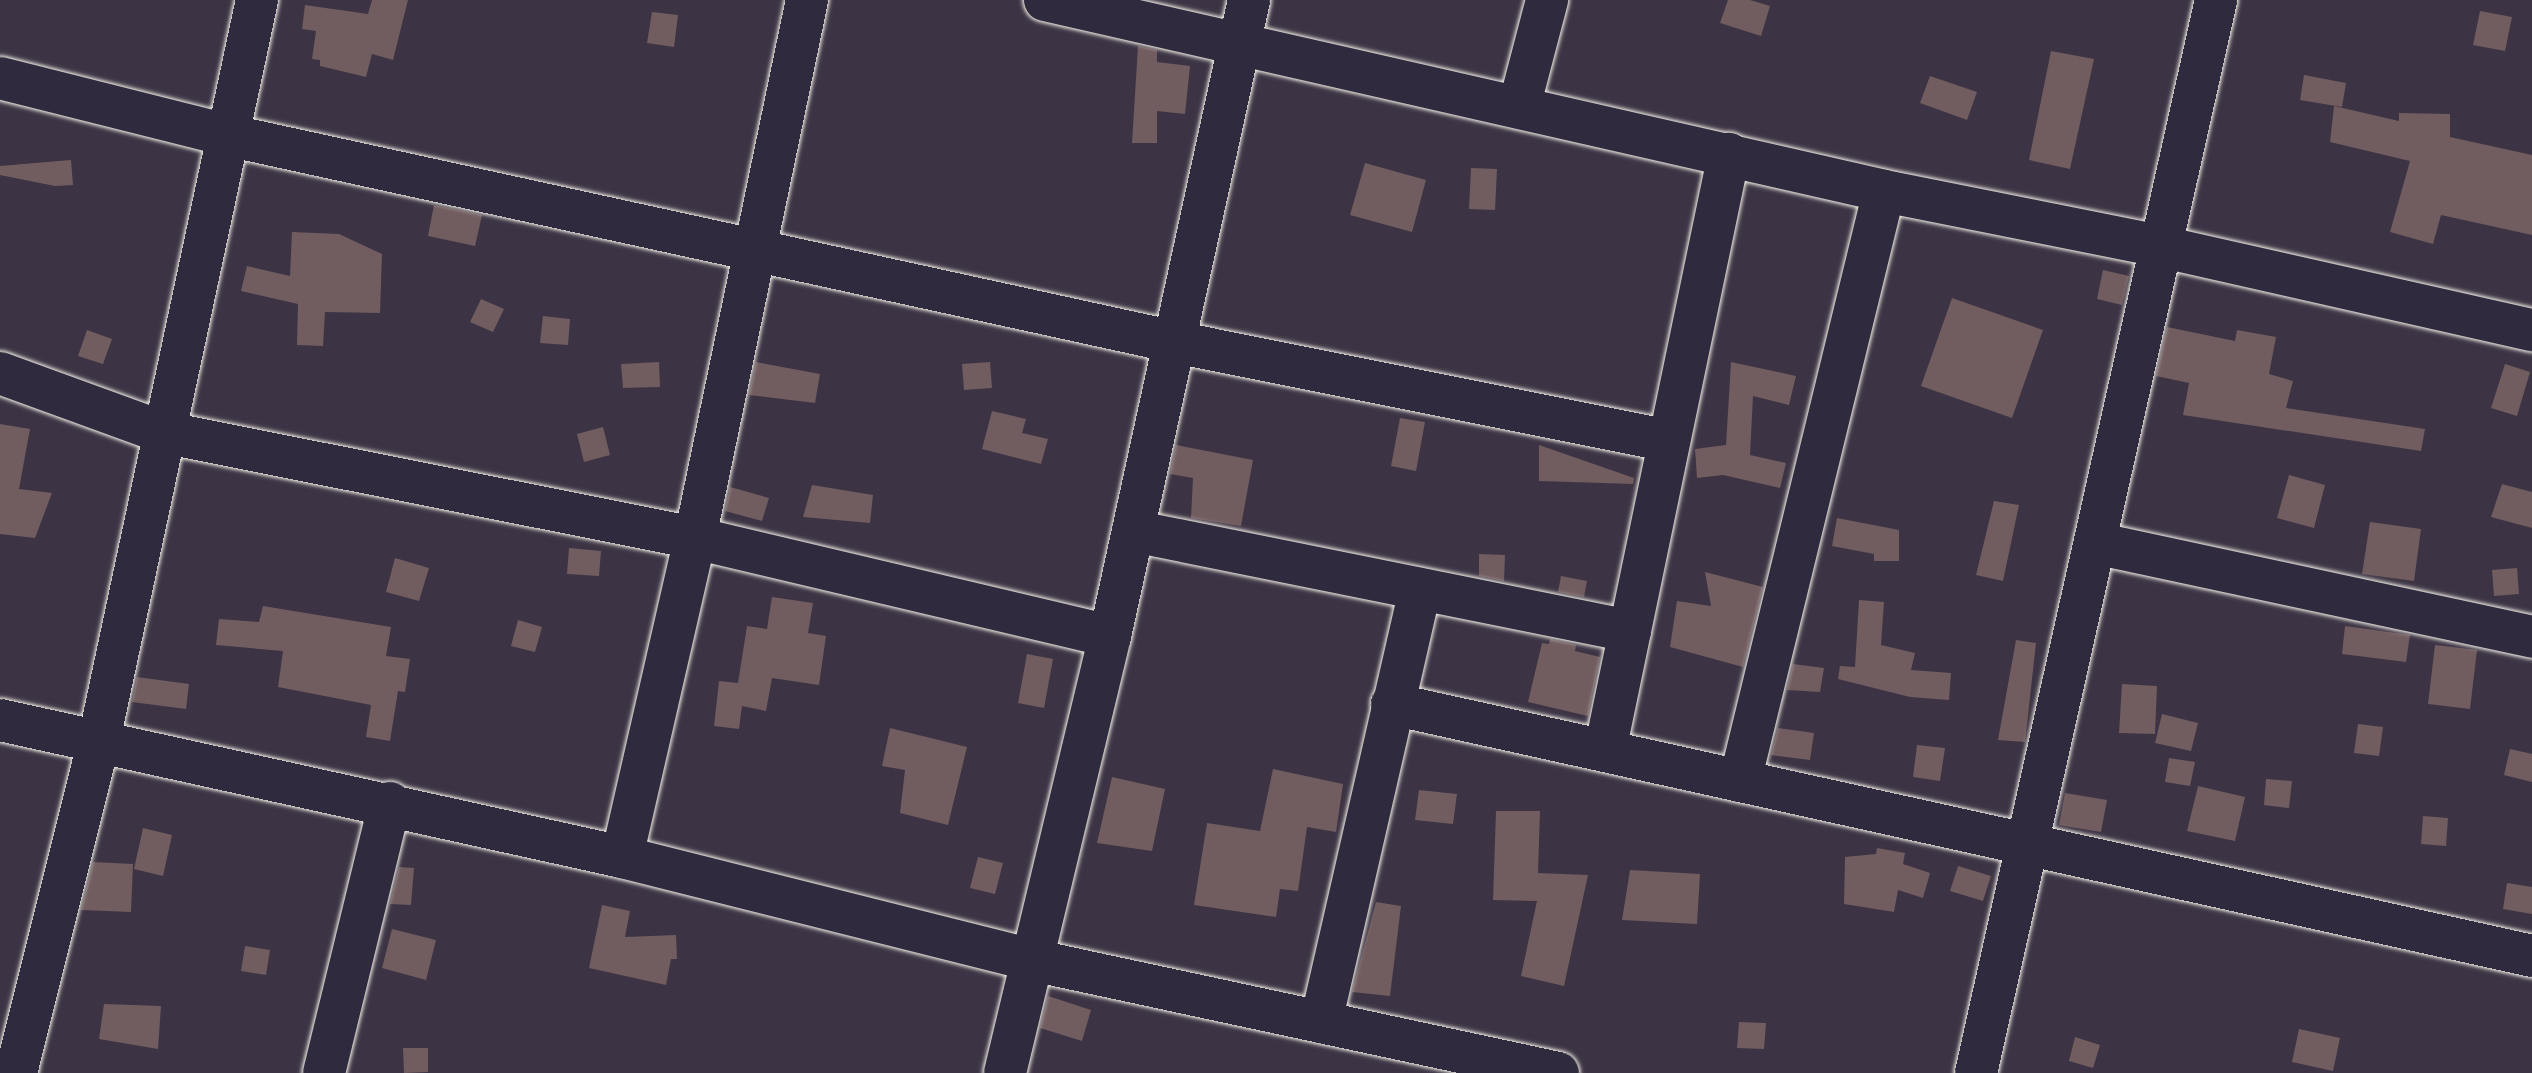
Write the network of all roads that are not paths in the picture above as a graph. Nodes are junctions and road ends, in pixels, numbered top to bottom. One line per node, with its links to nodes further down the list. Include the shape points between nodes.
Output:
1 (257, 0): 10 (street)
2 (807, 0): 14 (street)
3 (1045, 0): 7 (street)
4 (1249, 0): 7 (street)
5 (1547, 0): 9 (street)
6 (2216, 0): 13 (street)
7 (1240, 44): 9 (street); 16 (street)
8 (0, 78): 10 (street)
9 (1519, 107): 11 (street)
10 (227, 135): 14 (street); 18 (street)
11 (1729, 154): 12 (street); 19 (street)
12 (1884, 191): 13 (street); 31 (street)
13 (2163, 247): 15 (street); 22 (street)
14 (756, 250): 16 (street); 21 (street)
15 (2532, 330)
16 (1175, 342): 19 (street); 20 (street)
17 (0, 373): 18 (street)
18 (162, 432): 21 (street); 29 (street)
19 (1669, 441): 24 (street)
20 (1133, 531): 23 (street); 25 (street)
21 (695, 538): 25 (street); 34 (street)
22 (2095, 543): 26 (street); 33 (street)
23 (1420, 589): 24 (street); 27 (street)
24 (1630, 631): 30 (street)
25 (1110, 636): 36 (street)
26 (2532, 637)
27 (1392, 704): 30 (street); 37 (street)
28 (0, 720): 29 (street)
29 (99, 740): 32 (street); 38 (street)
30 (1605, 751): 31 (street)
31 (1740, 781): 33 (street)
32 (390, 803): 34 (street); 39 (street)
33 (2025, 844): 35 (street); 42 (street)
34 (622, 857): 36 (street)
35 (2532, 956)
36 (1032, 960): 37 (street); 40 (street)
37 (1321, 1022): 41 (street)
38 (16, 1073)
39 (324, 1073)
40 (1005, 1073)
41 (1558, 1073)
42 (1976, 1073)

